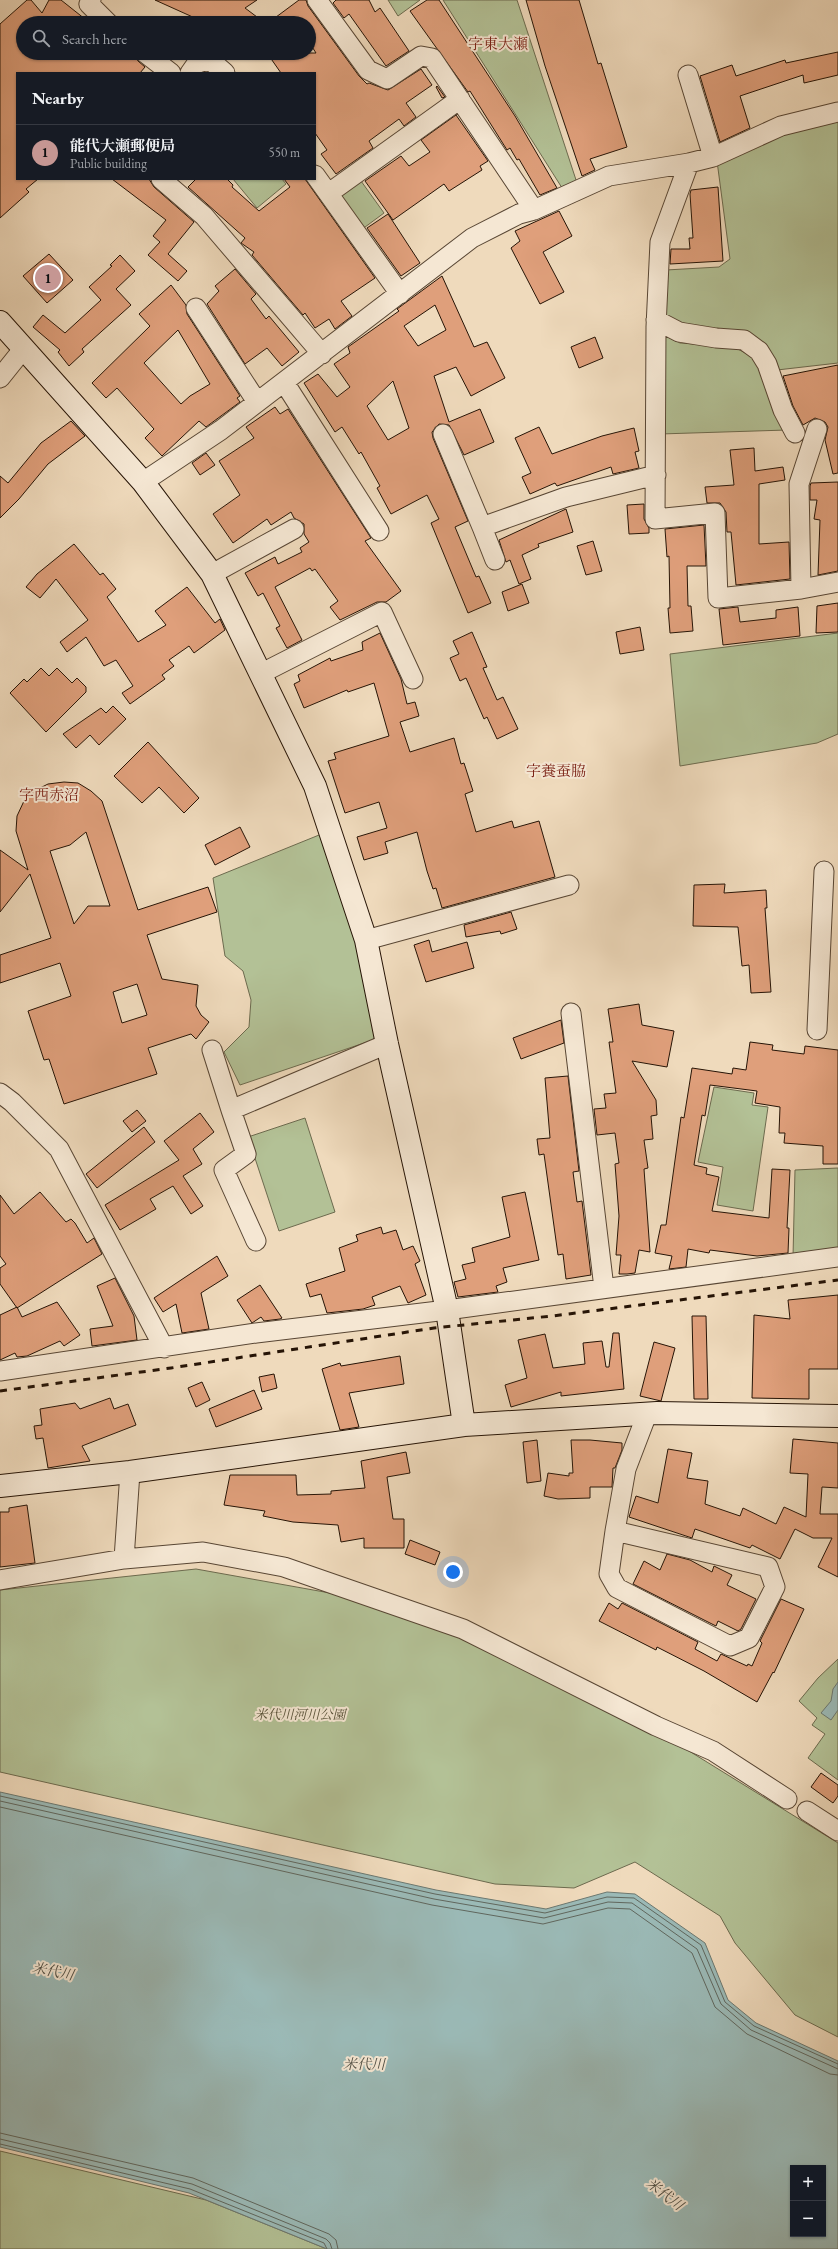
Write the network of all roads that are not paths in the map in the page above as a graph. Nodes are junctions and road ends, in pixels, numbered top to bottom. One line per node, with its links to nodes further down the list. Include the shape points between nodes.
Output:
1 (91, 0): 3 (street, via 89,4)
2 (317, 0): 11 (street, via 368,70 387,80 422,56 432,58)
3 (100, 16)
4 (154, 60): 7 (street)
5 (210, 60): 8 (street, via 197,63)
6 (210, 60): 9 (street)
7 (170, 72)
8 (191, 72)
9 (224, 72)
10 (688, 74): 13 (street)
11 (460, 99): 17 (street); 18 (street)
12 (838, 112): 13 (street, via 781,126)
13 (713, 157): 14 (street)
14 (689, 164): 18 (street, via 609,176); 21 (street, via 660,242)
15 (316, 176): 17 (street)
16 (161, 180): 24 (street, via 204,216)
17 (329, 193): 19 (street)
18 (534, 210): 19 (street, via 519,214 472,238)
19 (400, 294): 24 (street)
20 (196, 308): 27 (street)
21 (656, 320): 30 (street, via 679,332 744,340 759,351 767,364 783,410); 31 (street)
22 (0, 322): 23 (street)
23 (24, 348): 25 (street); 32 (street)
24 (322, 354): 26 (street)
25 (0, 378)
26 (284, 382): 27 (street); 35 (street)
27 (257, 402): 32 (street, via 221,430)
28 (817, 429): 39 (street, via 799,484)
29 (443, 434): 33 (street)
30 (795, 434)
31 (656, 475): 33 (street, via 566,498); 39 (street, via 655,519 715,513 718,598)
32 (143, 482): 37 (street)
33 (482, 527): 36 (street)
34 (294, 529): 37 (street)
35 (379, 531)
36 (495, 560)
37 (212, 574): 40 (street)
38 (838, 582): 39 (street)
39 (801, 589)
40 (260, 674): 41 (street, via 382,612); 44 (street, via 315,786)
41 (413, 679)
42 (824, 871): 46 (street)
43 (569, 885): 44 (street)
44 (366, 940): 47 (street)
45 (571, 1013): 53 (street)
46 (817, 1030)
47 (387, 1044): 50 (street); 54 (street)
48 (212, 1050): 50 (street)
49 (0, 1093): 55 (street, via 60,1149)
50 (231, 1110): 51 (street, via 246,1154 224,1170)
51 (256, 1241)
52 (838, 1258): 53 (street)
53 (604, 1288): 54 (street)
54 (447, 1310): 55 (street, via 256,1333); 59 (street)
55 (164, 1348): 56 (street)
56 (0, 1371)
57 (647, 1414): 58 (street); 59 (street); 62 (street, via 626,1469)
58 (838, 1416)
59 (464, 1425): 60 (street)
60 (130, 1472): 61 (street); 63 (street)
61 (0, 1486)
62 (616, 1531): 62 (street, via 609,1574 617,1588 730,1646 749,1638 775,1587 768,1567)
63 (124, 1559): 64 (street); 65 (street, via 203,1552 284,1567 463,1628 656,1726 713,1751)
64 (0, 1580)
65 (787, 1799)
66 (806, 1811): 67 (street)
67 (838, 1831)

